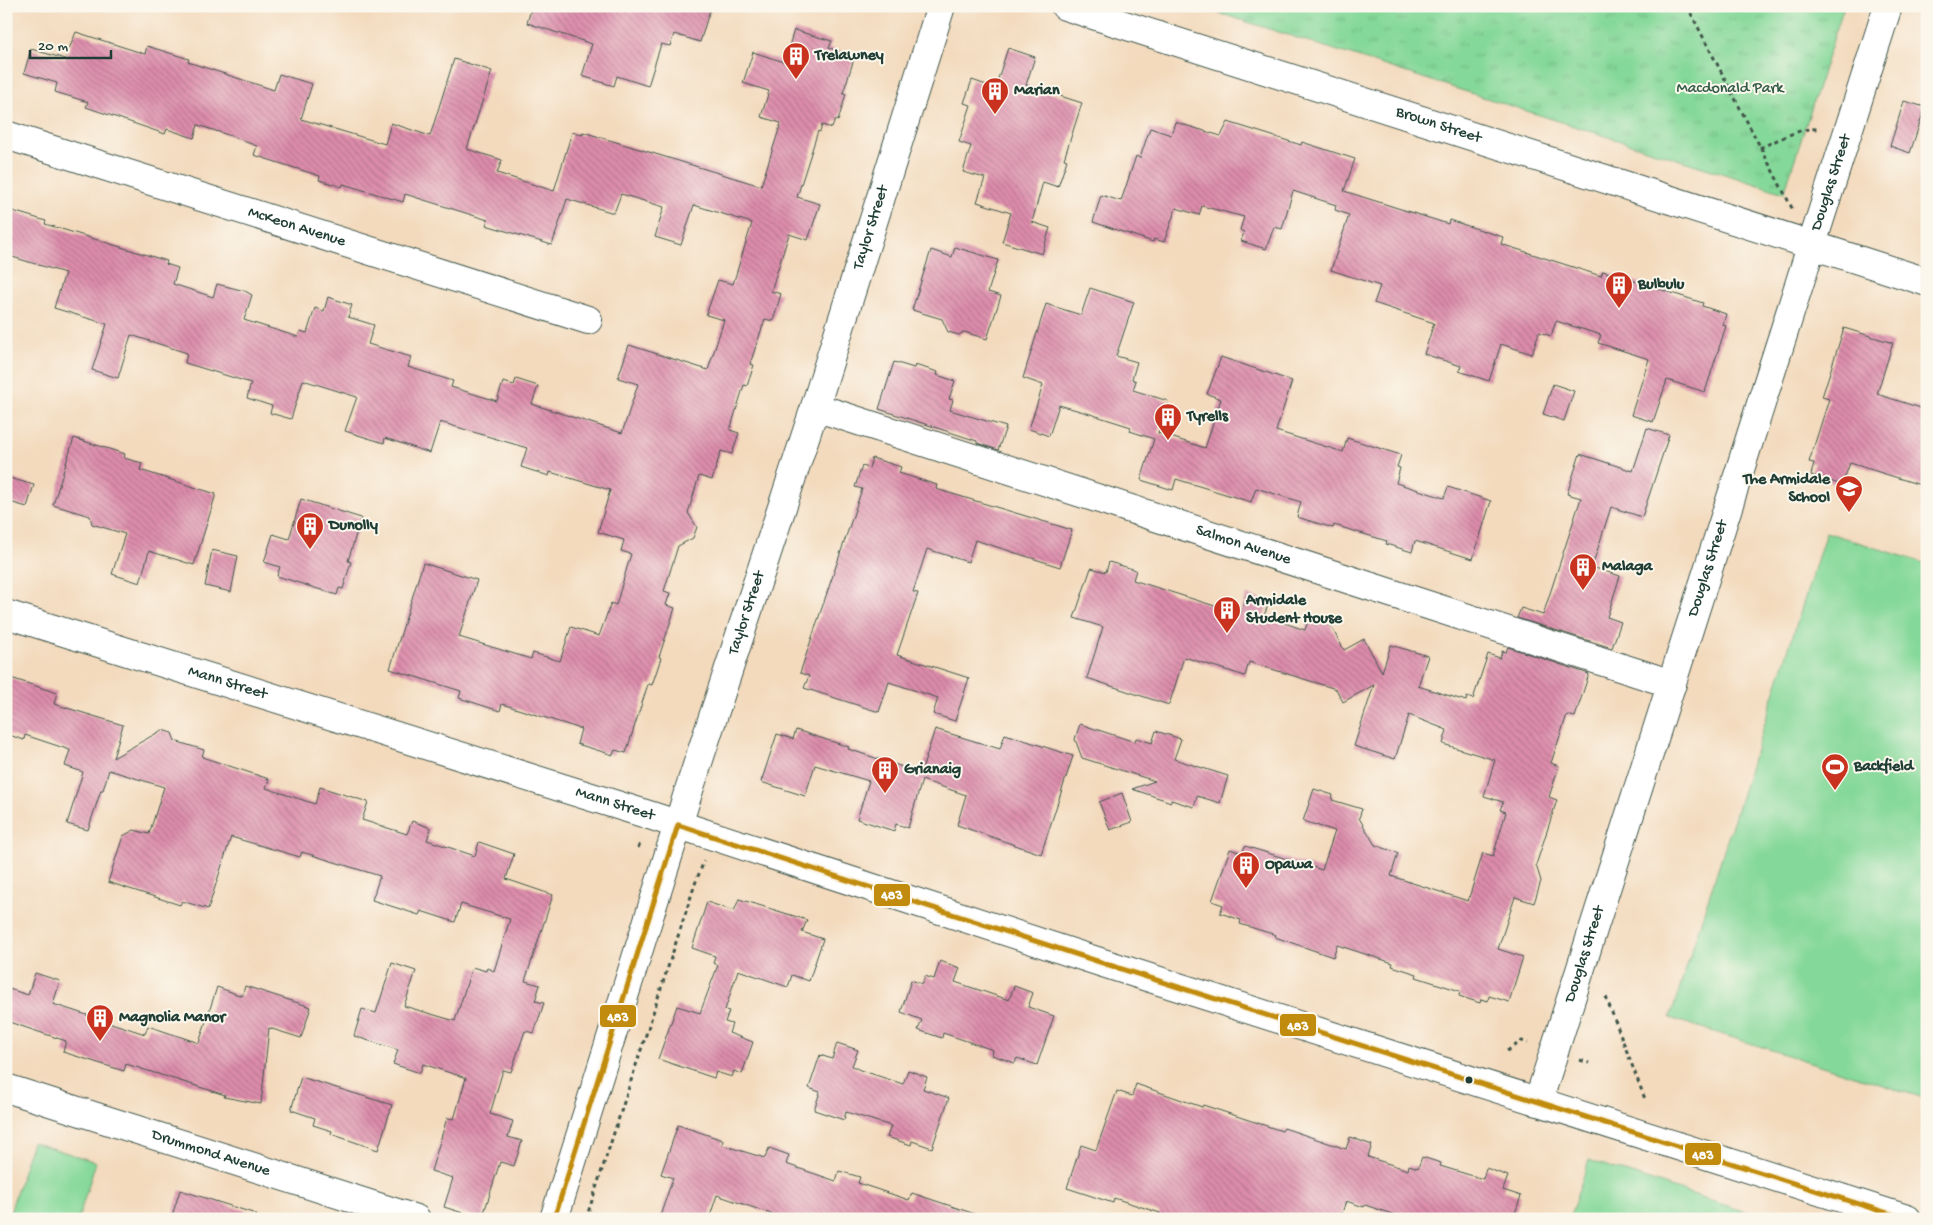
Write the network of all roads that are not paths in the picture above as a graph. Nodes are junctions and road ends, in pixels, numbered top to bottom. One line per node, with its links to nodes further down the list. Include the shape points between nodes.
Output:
1 (941, 6): 8 (street, Taylor Street)
2 (1066, 6): 5 (street, Brown Street)
3 (1888, 6): 5 (street, Douglas Street)
4 (6, 135): 7 (street, McKeon Avenue)
5 (1812, 246): 6 (street, Brown Street); 10 (street, Douglas Street)
6 (1927, 282)
7 (588, 320)
8 (815, 407): 10 (street, Salmon Avenue); 11 (street, Taylor Street)
9 (6, 614): 11 (street, Mann Street)
10 (1672, 684): 13 (street, Douglas Street)
11 (678, 825): 13 (street, Mann Street); 15 (street, Taylor Street)
12 (6, 1088): 14 (street, Drummond Avenue)
13 (1538, 1102): 16 (street, Mann Street)
14 (416, 1219)
15 (554, 1219)
16 (1907, 1219)

